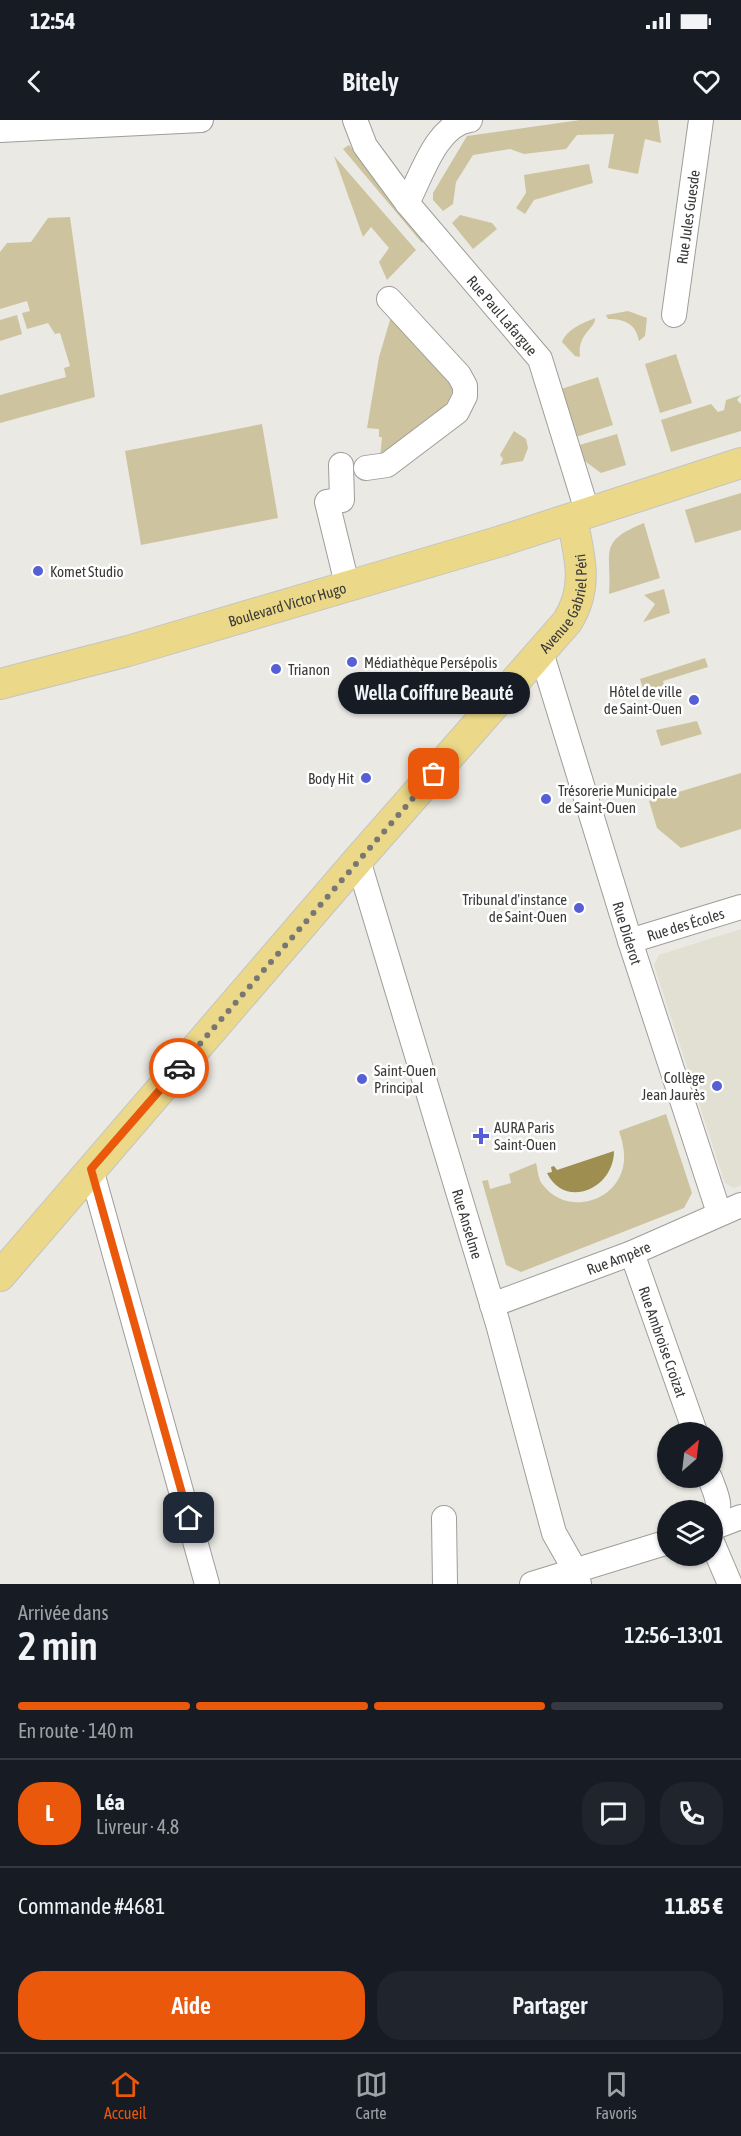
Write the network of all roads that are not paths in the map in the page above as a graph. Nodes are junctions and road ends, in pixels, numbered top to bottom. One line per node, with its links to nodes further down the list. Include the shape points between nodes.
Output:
1 (201, 120): 5 (street)
2 (355, 120): 7 (street, Rue Paul Lafargue, via 365,146)
3 (470, 120): 7 (street, via 458,122 445,132)
4 (702, 120): 9 (street, Rue Jules Guesde)
5 (81, 123): 6 (street)
6 (0, 130)
7 (407, 203): 13 (street, Rue Paul Lafargue, via 540,360)
8 (389, 299): 12 (street, via 459,375 465,396 457,412 387,465)
9 (674, 315)
10 (741, 463): 13 (main road, Boulevard Victor Hugo)
11 (341, 465): 14 (street, via 342,500 327,502)
12 (366, 468)
13 (580, 517): 14 (main road, Boulevard Victor Hugo); 15 (main road, Avenue Gabriel Péri, via 579,597 567,622)
14 (347, 584): 16 (main road, Boulevard Victor Hugo, via 128,651)
15 (541, 652): 17 (main road, Avenue Gabriel Péri); 19 (street, Rue Diderot)
16 (0, 684)
17 (358, 860): 20 (main road, Avenue Gabriel Péri); 24 (street, Rue Anselme)
18 (741, 907): 19 (street, Rue des Écoles)
19 (630, 941): 21 (street, Rue Diderot)
20 (91, 1169): 23 (main road, Avenue Gabriel Péri); 32 (street)
21 (730, 1209): 22 (street, Rue Ampère)
22 (632, 1253): 24 (street, Rue Ampère); 25 (street, Rue Ambroise Croizat)
23 (0, 1276)
24 (492, 1305): 31 (street, Rue Anselme, via 554,1533)
25 (691, 1422)
26 (741, 1517): 28 (street)
27 (444, 1518): 33 (street)
28 (723, 1524)
29 (657, 1546): 31 (street)
30 (722, 1566): 35 (street)
31 (577, 1577): 34 (street)
32 (207, 1584)
33 (445, 1584)
34 (532, 1584)
35 (730, 1584)

